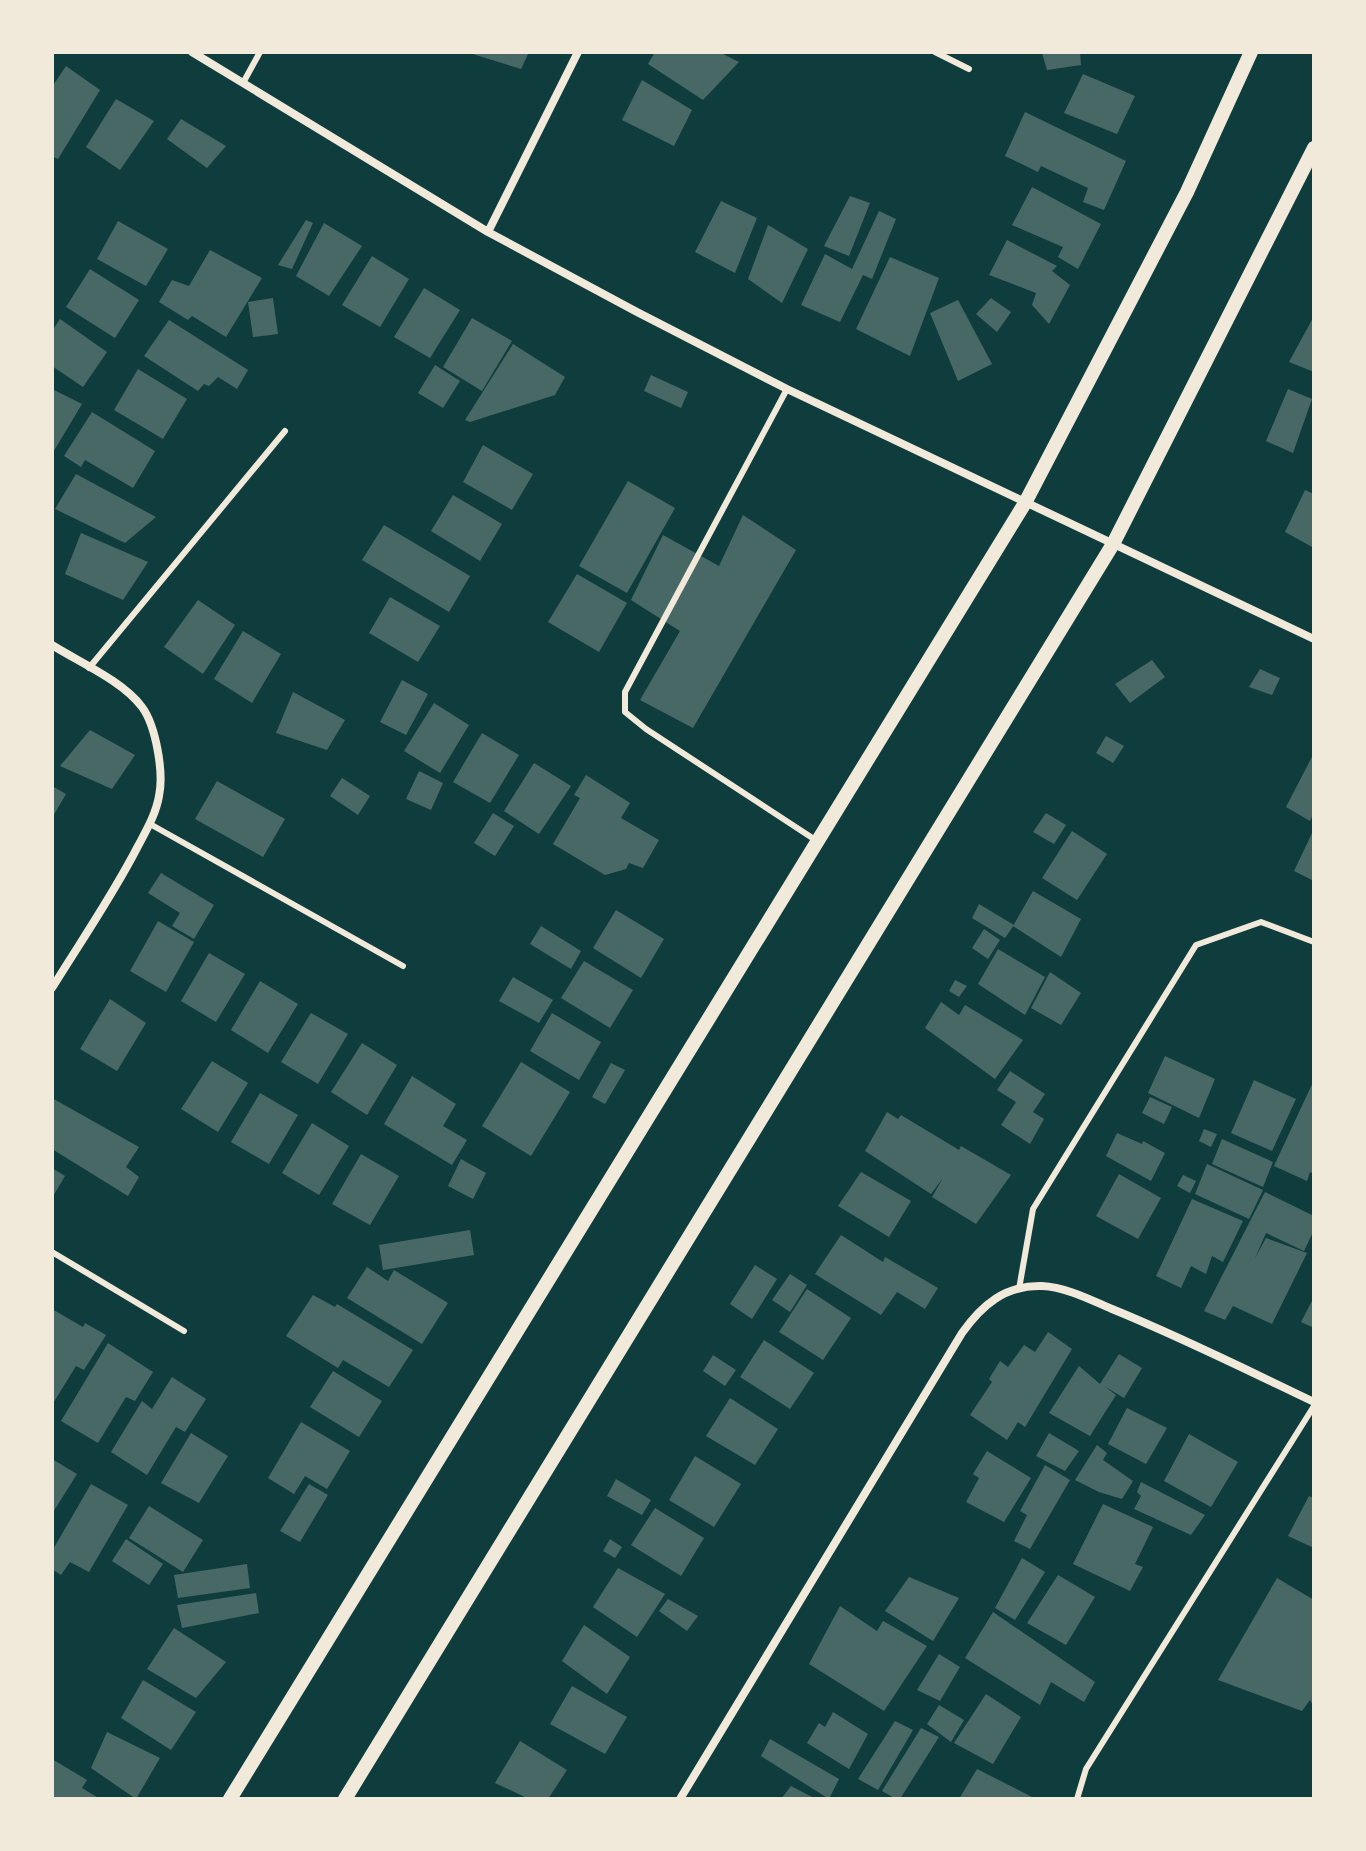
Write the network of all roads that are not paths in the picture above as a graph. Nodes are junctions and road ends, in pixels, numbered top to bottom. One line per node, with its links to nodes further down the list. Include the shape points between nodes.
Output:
1 (192, 52): 7 (street)
2 (260, 52): 7 (lane)
3 (578, 52): 9 (street)
4 (935, 52): 6 (lane)
5 (1251, 52): 12 (street, via 1187,192)
6 (969, 69)
7 (243, 83): 9 (street)
8 (1314, 148): 13 (street)
9 (488, 232): 10 (street)
10 (787, 389): 12 (street); 18 (lane, via 625,692 625,712)
11 (285, 431): 16 (lane)
12 (1025, 503): 13 (street); 18 (street)
13 (1113, 544): 14 (street); 27 (street)
14 (1314, 639)
15 (52, 645): 16 (street)
16 (89, 668): 17 (street, via 125,689 143,708 154,735 160,796)
17 (150, 824): 20 (lane); 21 (street)
18 (817, 841): 26 (street)
19 (1314, 942): 23 (lane, via 1261,922 1196,945 1033,1209)
20 (403, 966)
21 (52, 988)
22 (52, 1252): 24 (lane)
23 (1019, 1289): 25 (street, via 1043,1286 1077,1295 1150,1324); 28 (street, via 997,1296 962,1333)
24 (184, 1331)
25 (1314, 1404): 29 (lane, via 1086,1769)
26 (230, 1799)
27 (345, 1799)
28 (680, 1799)
29 (1077, 1799)

